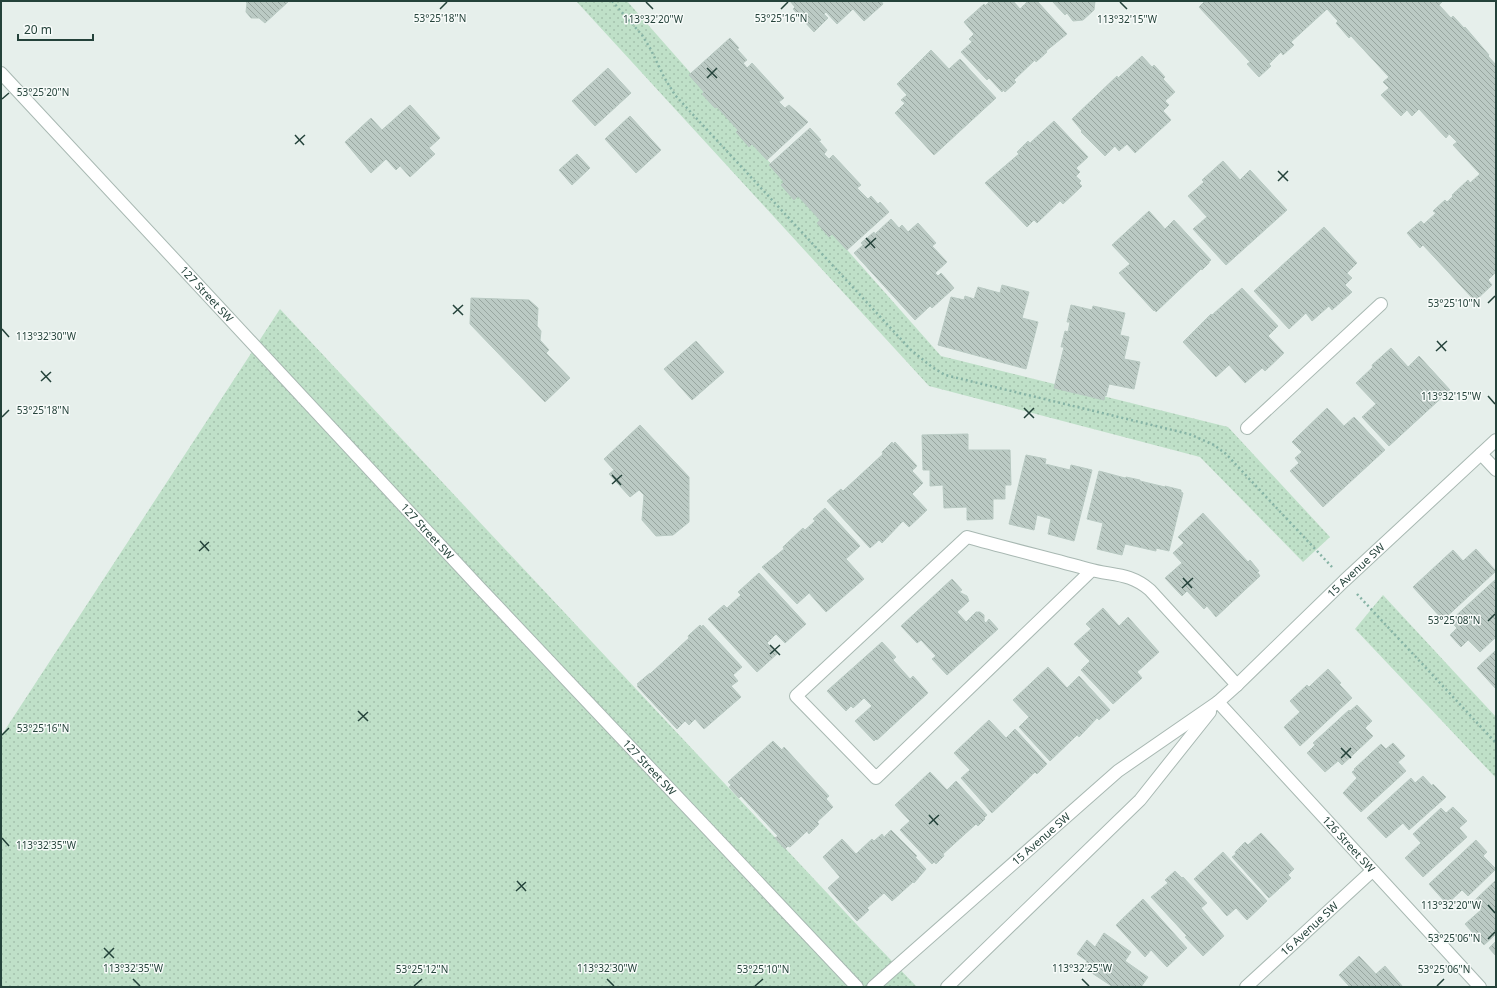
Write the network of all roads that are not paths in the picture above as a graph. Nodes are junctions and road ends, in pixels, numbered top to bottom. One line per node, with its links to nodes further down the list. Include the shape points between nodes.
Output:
1 (1, 73): 11 (street, 127 Street SW)
2 (1381, 304): 3 (street)
3 (1247, 428)
4 (1496, 440): 5 (street, 15 Avenue SW)
5 (1481, 454): 6 (street); 8 (street, 15 Avenue SW)
6 (1496, 470)
7 (1092, 570): 7 (street, via 876,778 796,696 967,537); 8 (street, via 1141,582)
8 (1237, 685): 9 (street, 15 Avenue SW)
9 (1218, 702): 10 (street, 126 Street SW); 12 (street, 15 Avenue SW, via 1118,771); 13 (street, 15 Avenue SW, via 1140,800)
10 (1372, 871): 14 (street, 16 Avenue SW); 15 (street, 126 Street SW)
11 (857, 987)
12 (873, 987)
13 (947, 987)
14 (1246, 987)
15 (1480, 987)

